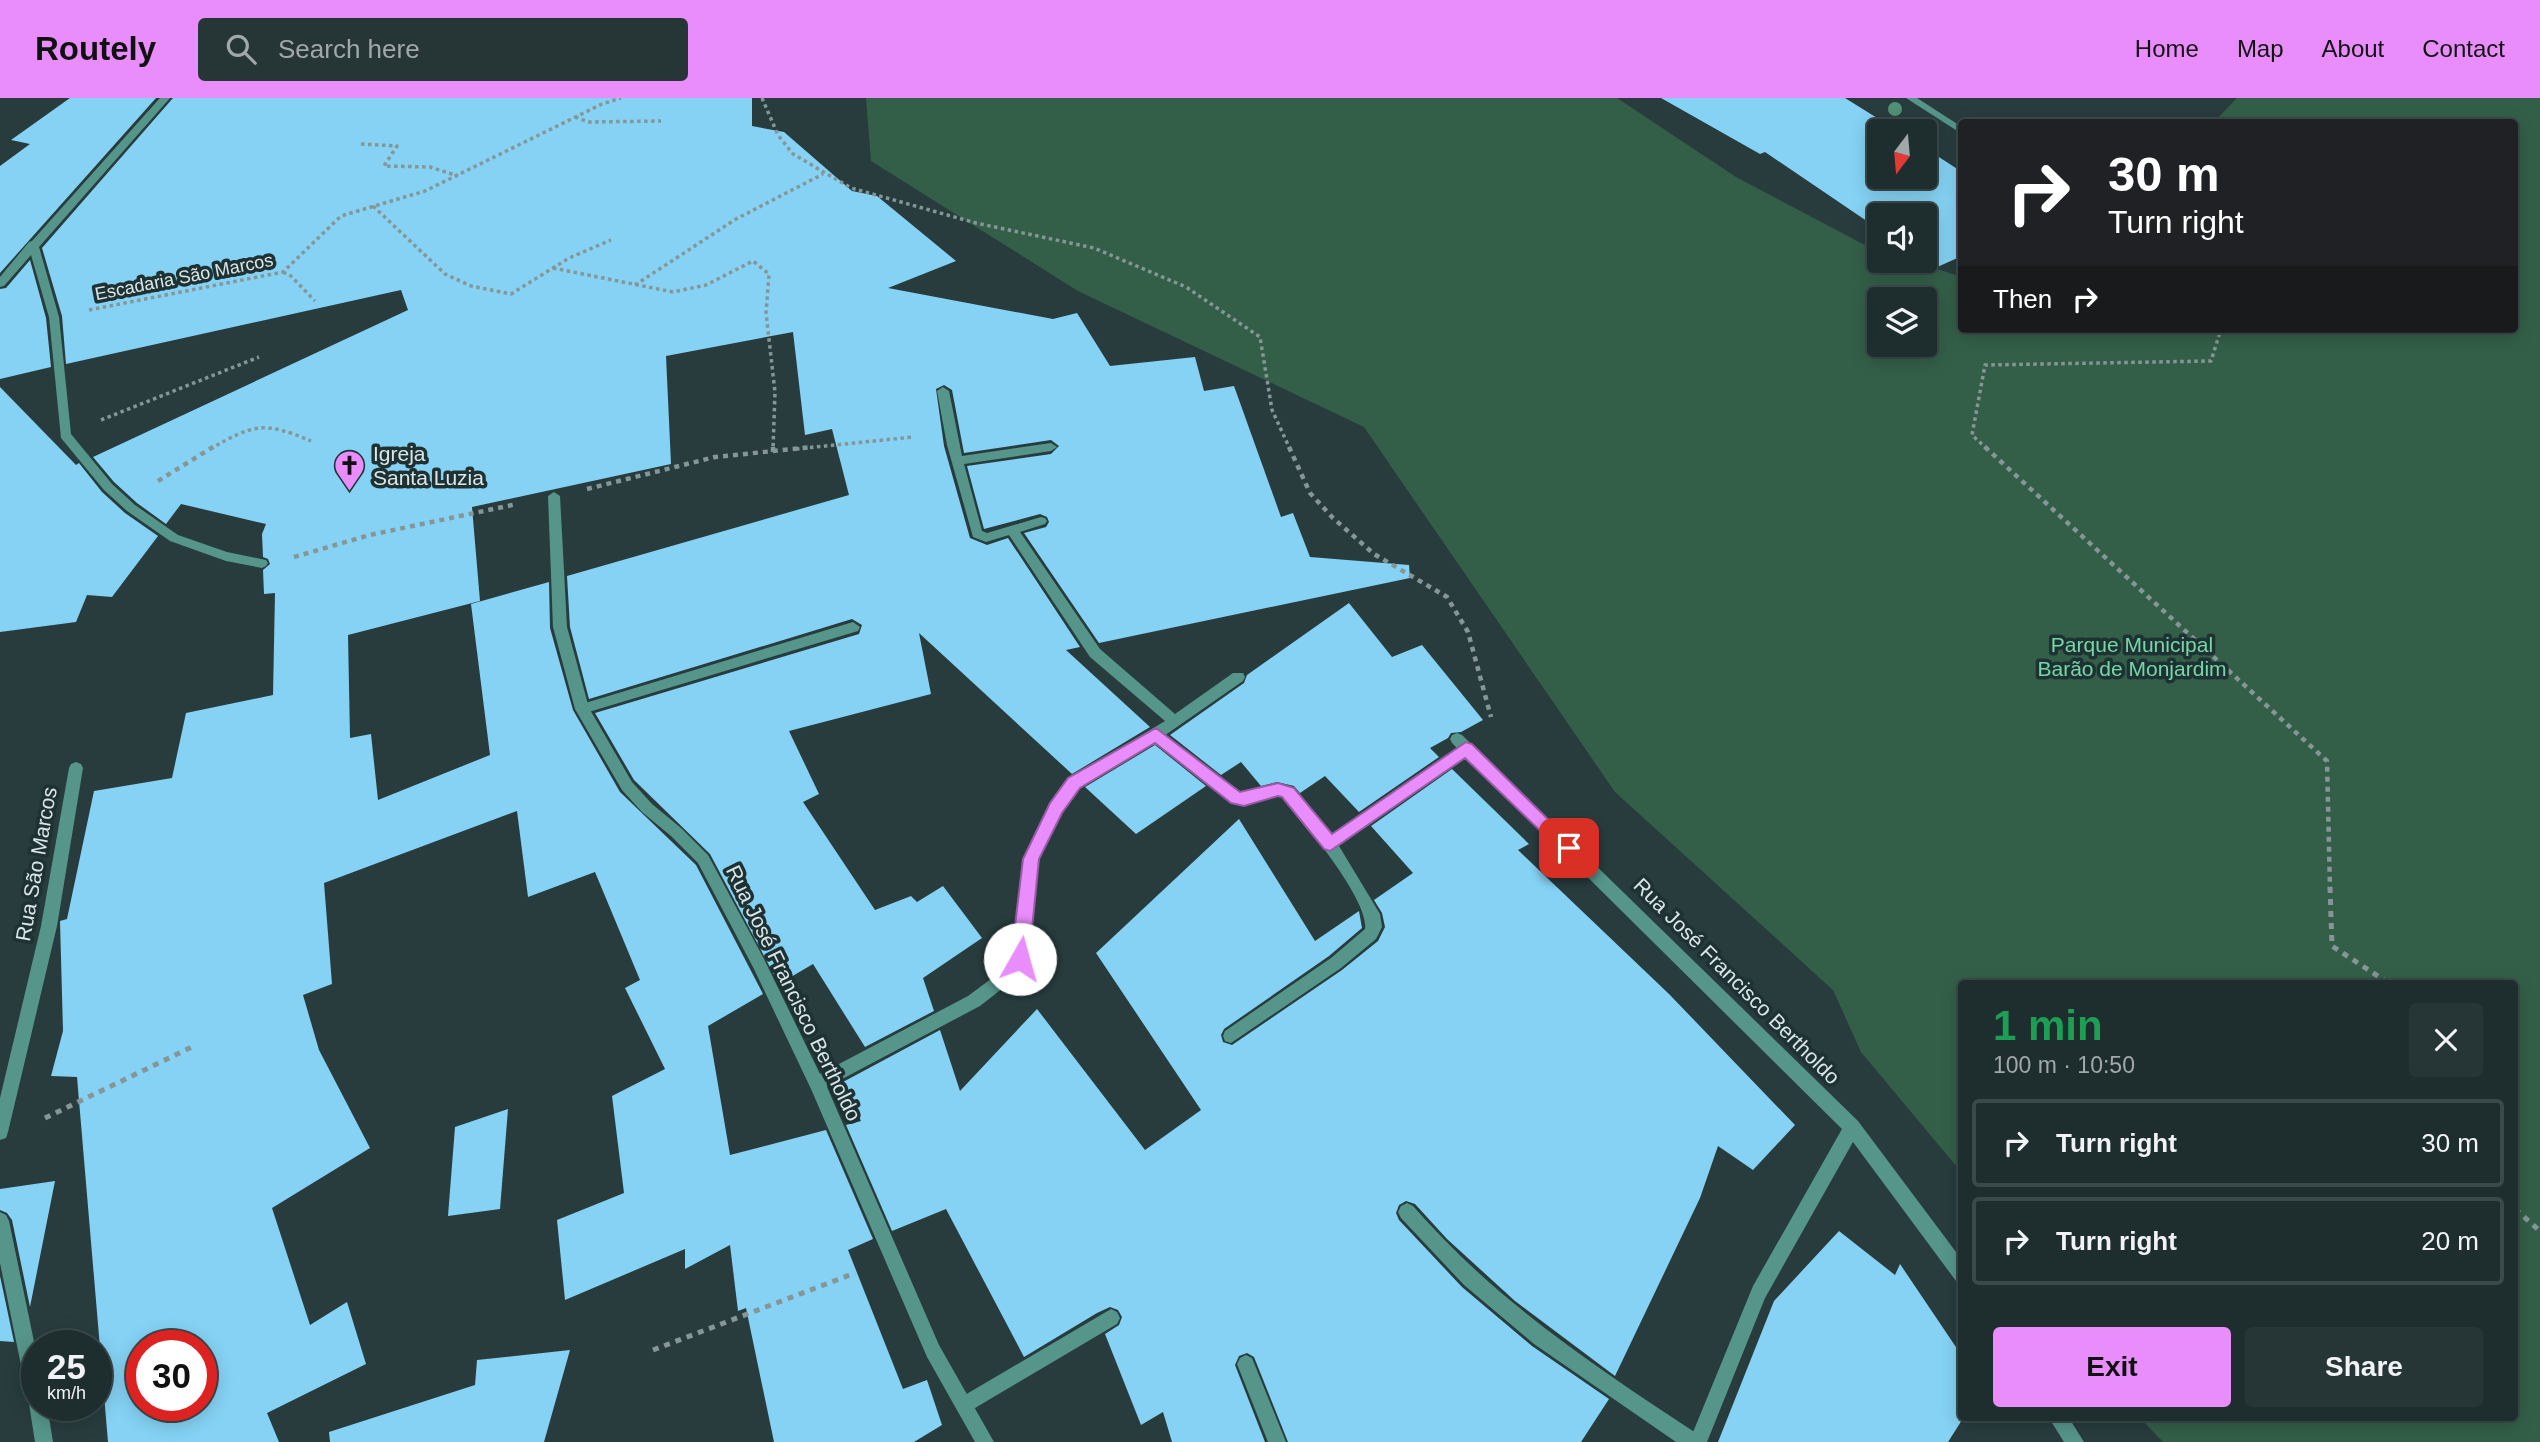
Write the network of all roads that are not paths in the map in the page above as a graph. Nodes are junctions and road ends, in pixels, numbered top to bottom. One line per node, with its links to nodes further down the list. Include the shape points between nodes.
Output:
1 (165, 98): 4 (street)
2 (1912, 98): 3 (street)
3 (1958, 128)
4 (33, 244): 5 (street); 12 (street, via 54,317 65,435 131,508 174,538)
5 (0, 284)
6 (943, 391): 8 (street)
7 (1051, 447): 8 (street)
8 (957, 461): 11 (street, via 977,534 986,538)
9 (554, 496): 15 (street, Rua José Francisco Bertholdo, via 560,627)
10 (1041, 521): 11 (street)
11 (1013, 531): 16 (street, via 1095,653)
12 (262, 563)
13 (853, 627): 15 (street)
14 (1238, 677): 16 (street)
15 (582, 709): 21 (street, Rua José Francisco Bertholdo, via 627,786 703,859)
16 (1174, 721): 17 (street)
17 (1156, 734): 19 (street, via 1237,799 1278,789 1288,793); 21 (street, via 1074,783 1056,808 1031,859 1023,946 1012,972 974,1001)
18 (76, 768): 23 (street, Rua São Marcos, via 49,926)
19 (1330, 844): 20 (street, via 1373,914 1371,934); 22 (street, Rua José Francisco Bertholdo, via 1462,744)
20 (1231, 1037)
21 (817, 1084): 30 (street, Rua José Francisco Bertholdo, via 933,1351)
22 (1852, 1127): 26 (street, Rua José Francisco Bertholdo); 36 (street, via 1759,1292)
23 (0, 1132)
24 (1407, 1212): 36 (street, via 1452,1261 1515,1317 1573,1362)
25 (0, 1221): 28 (street)
26 (1958, 1270)
27 (1111, 1318): 30 (street)
28 (22, 1330)
29 (1246, 1364): 35 (street)
30 (964, 1405): 33 (street, Rua José Francisco Bertholdo)
31 (40, 1421): 34 (street)
32 (2060, 1421): 37 (street)
33 (984, 1441)
34 (44, 1442)
35 (1277, 1442)
36 (1695, 1442)
37 (2075, 1442)

